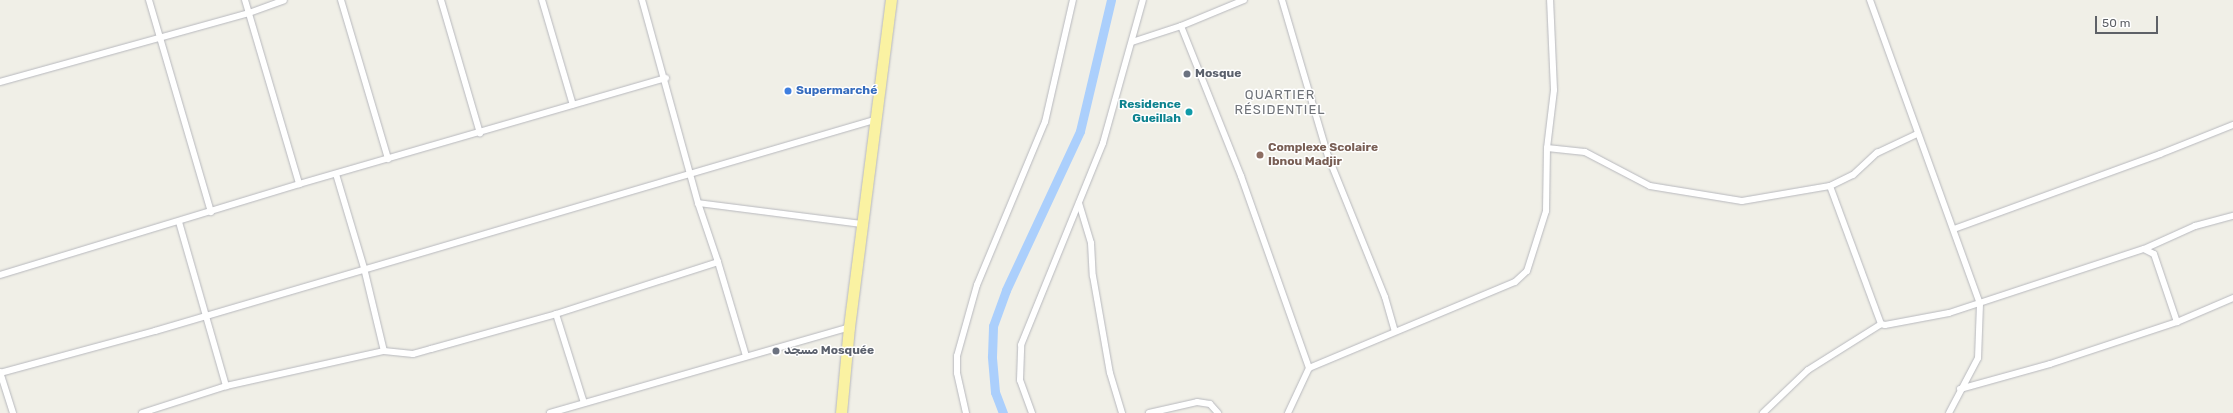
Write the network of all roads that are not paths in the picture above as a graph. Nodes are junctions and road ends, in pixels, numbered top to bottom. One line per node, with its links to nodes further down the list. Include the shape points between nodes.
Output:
1 (149, 0): 17 (street)
2 (245, 0): 15 (street)
3 (284, 0): 15 (street)
4 (341, 0): 27 (street)
5 (441, 0): 24 (street)
6 (542, 0): 21 (street)
7 (642, 0): 19 (street)
8 (890, 0): 22 (highway)
9 (1073, 0): 63 (street, via 1045,122 977,286 957,356 957,373)
10 (1143, 0): 18 (street)
11 (1244, 0): 16 (street)
12 (1282, 0): 50 (street, via 1328,156 1385,297)
13 (1550, 0): 26 (street, via 1554,90)
14 (1870, 0): 25 (street)
15 (249, 13): 17 (street); 30 (street)
16 (1181, 26): 18 (street); 53 (street, via 1241,176)
17 (161, 37): 20 (street); 34 (street)
18 (1132, 42): 33 (street, via 1104,143)
19 (666, 78): 21 (street); 29 (street)
20 (0, 82)
21 (574, 105): 24 (street)
22 (874, 120): 29 (street); 37 (highway)
23 (2233, 125): 38 (street)
24 (480, 133): 27 (street)
25 (1917, 134): 31 (street, via 1877,153 1853,175); 38 (street)
26 (1547, 148): 31 (street, via 1585,152 1650,186 1742,201); 50 (street, via 1546,211 1527,271 1515,282)
27 (388, 159): 28 (street)
28 (336, 174): 30 (street); 41 (street)
29 (691, 174): 32 (street); 41 (street)
30 (299, 184): 34 (street)
31 (1830, 186): 48 (street)
32 (698, 203): 37 (street); 40 (street)
33 (1079, 203): 64 (street, via 1021,345 1020,380); 65 (street, via 1091,243 1093,276 1110,373)
34 (211, 212): 36 (street)
35 (2233, 216): 39 (street, via 2195,226)
36 (179, 222): 42 (street); 46 (street)
37 (861, 224): 49 (highway)
38 (1954, 229): 44 (street)
39 (2144, 249): 44 (street); 47 (street, via 2154,254)
40 (718, 262): 45 (street); 52 (street)
41 (364, 268): 46 (street); 51 (street)
42 (0, 275)
43 (2233, 298): 47 (street)
44 (1980, 304): 48 (street, via 1949,313); 56 (street, via 1978,358)
45 (556, 314): 51 (street, via 413,354); 57 (street)
46 (206, 315): 54 (street); 55 (street)
47 (2178, 322): 56 (street, via 2050,364)
48 (1881, 324): 69 (street, via 1808,370)
49 (849, 327): 52 (street); 62 (highway)
50 (1395, 330): 53 (street)
51 (384, 350): 55 (street)
52 (746, 356): 57 (street)
53 (1309, 368): 68 (street)
54 (0, 373): 59 (street)
55 (226, 386): 58 (street)
56 (1960, 389): 70 (street)
57 (584, 403): 61 (street)
58 (153, 412): 60 (street)
59 (13, 413)
60 (142, 413)
61 (550, 413)
62 (840, 413)
63 (966, 413)
64 (1032, 413)
65 (1122, 413)
66 (1149, 413): 67 (street, via 1197,402 1210,404)
67 (1218, 413)
68 (1288, 413)
69 (1763, 413)
70 (1949, 413)

